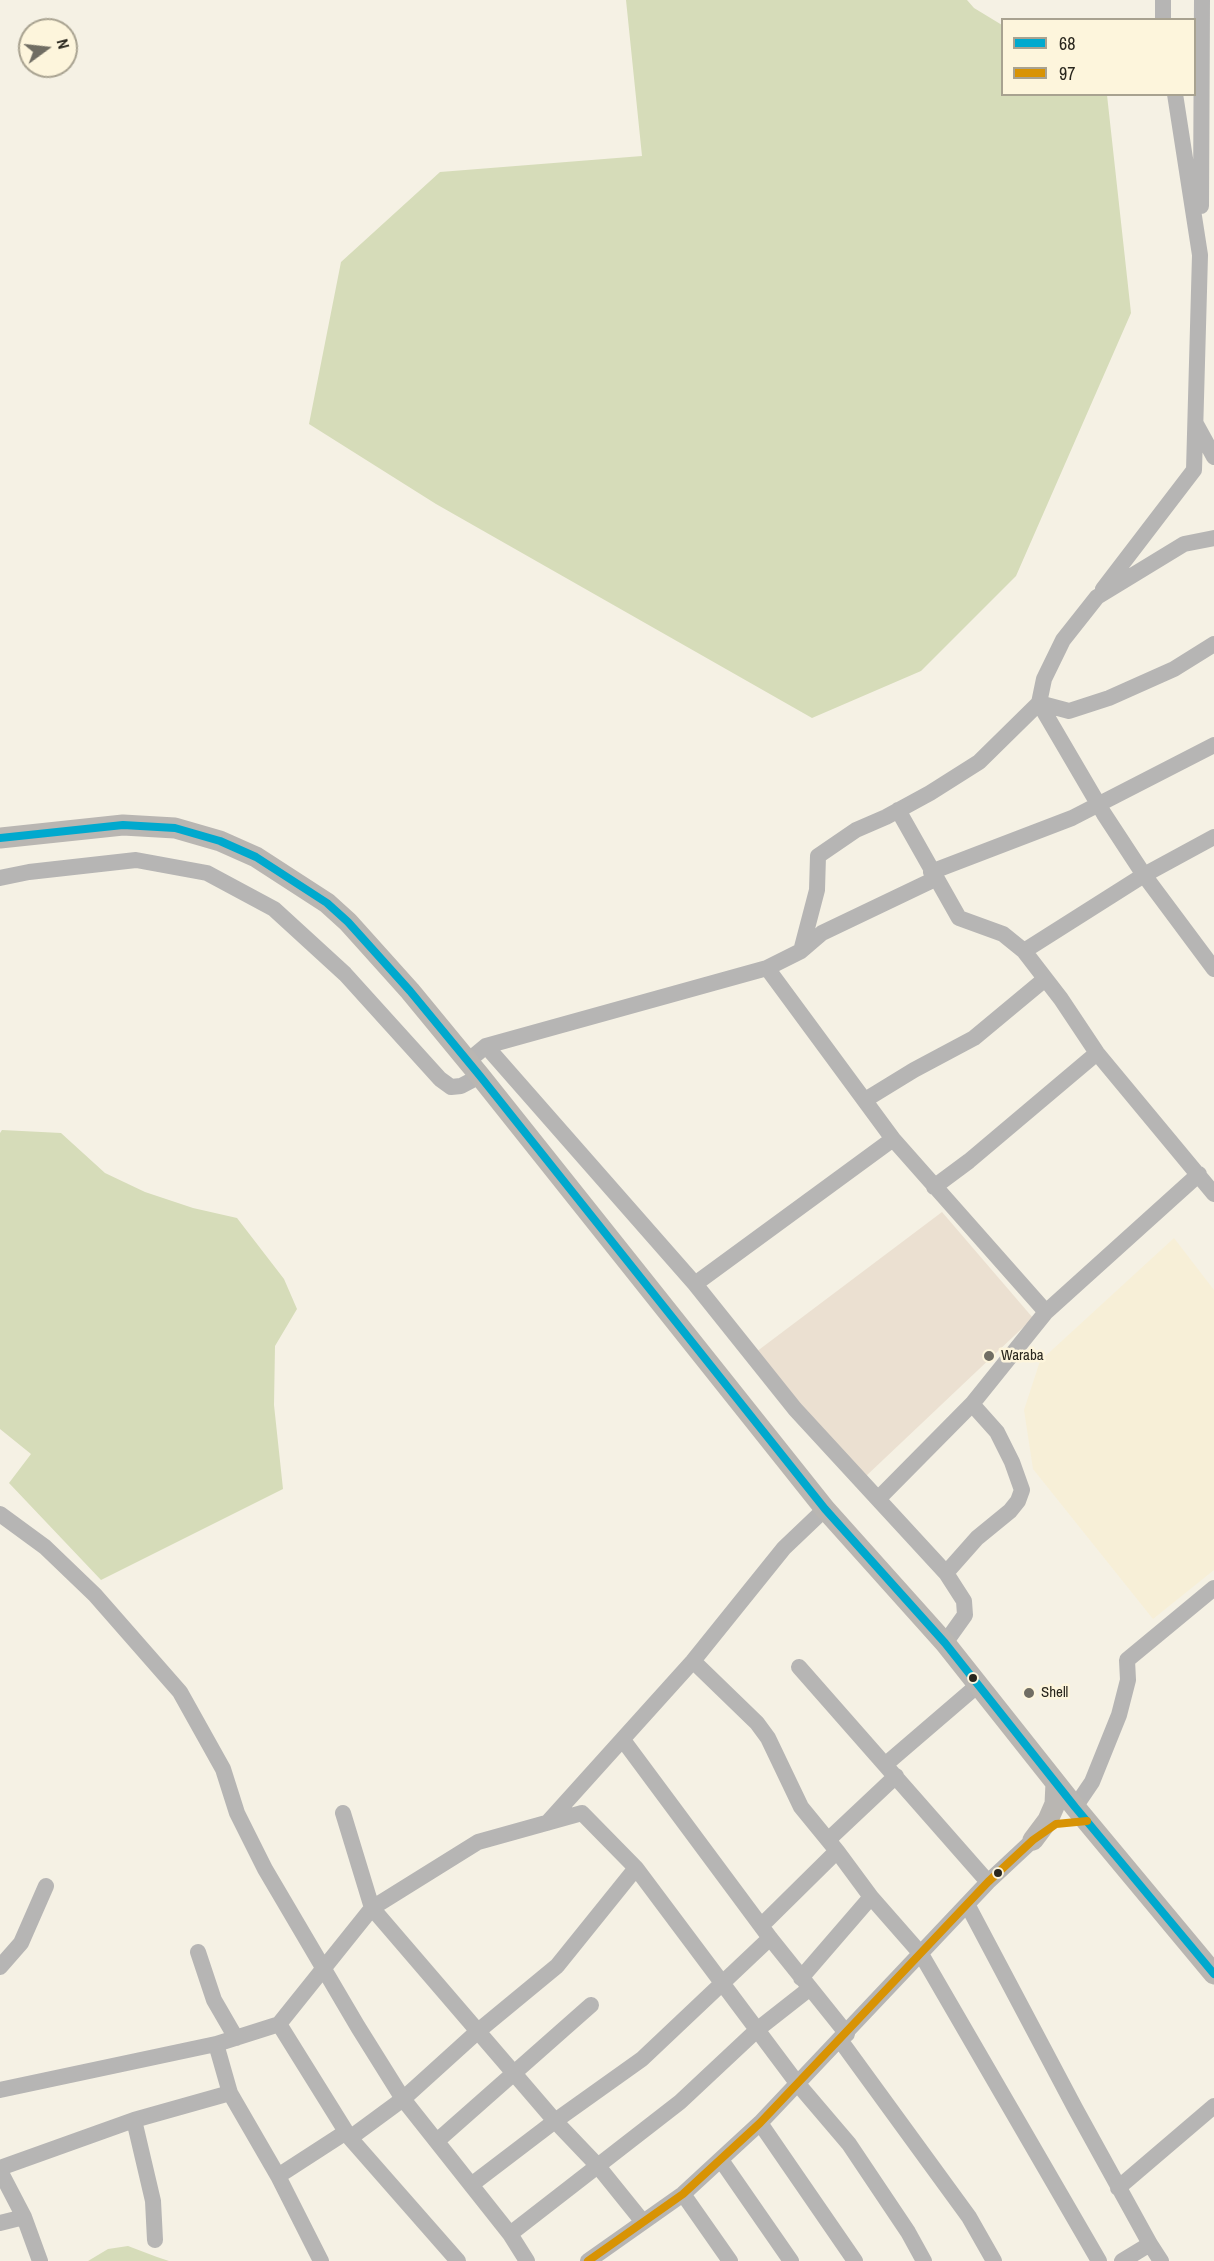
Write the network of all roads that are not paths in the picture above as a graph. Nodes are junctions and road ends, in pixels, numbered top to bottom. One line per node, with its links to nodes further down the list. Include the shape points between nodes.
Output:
1 (1163, 0): 3 (street)
2 (1202, 0): 5 (street)
3 (1163, 18)
4 (1175, 96): 5 (street)
5 (1200, 255): 6 (street)
6 (1195, 423): 7 (street); 9 (street, via 1194,470)
7 (1214, 458)
8 (1214, 538): 9 (street, via 1184,544)
9 (1097, 597): 11 (street, via 1063,640 1044,679)
10 (1214, 644): 11 (street, via 1174,669 1109,698 1070,711)
11 (1039, 703): 13 (street); 14 (street, via 979,762)
12 (1214, 745): 13 (street)
13 (1099, 805): 17 (street); 18 (street)
14 (898, 810): 17 (street); 20 (street, via 856,830 818,856 817,890)
15 (1214, 837): 18 (street)
16 (0, 838): 27 (main road, via 123,825 175,828 256,857 348,921)
17 (933, 875): 20 (street, via 822,933); 21 (street, via 959,918 1003,934)
18 (1144, 875): 21 (street); 23 (street)
19 (0, 878): 27 (street, via 136,860 207,873 274,909 345,974 451,1088 461,1086)
20 (801, 951): 22 (street)
21 (1024, 951): 24 (street)
22 (767, 968): 25 (street); 28 (street)
23 (1214, 969)
24 (1046, 979): 26 (street); 28 (street, via 974,1038)
25 (486, 1046): 27 (street); 33 (street)
26 (1097, 1053): 30 (street); 31 (street)
27 (474, 1068): 37 (main road)
28 (866, 1100): 29 (street)
29 (893, 1139): 31 (street); 33 (street)
30 (1199, 1174): 32 (street); 34 (street)
31 (934, 1187): 34 (street)
32 (1214, 1194)
33 (695, 1284): 36 (street, via 795,1408)
34 (1046, 1312): 35 (street)
35 (972, 1404): 36 (street); 39 (street, via 997,1432 1022,1490 1010,1511 977,1538)
36 (879, 1498): 39 (street)
37 (825, 1509): 41 (main road); 42 (street, via 784,1548)
38 (0, 1514): 63 (street, via 45,1547 95,1595 180,1692 223,1769 237,1812 265,1869)
39 (946, 1573): 41 (street, via 964,1601 965,1615)
40 (1214, 1588): 49 (street, via 1127,1660 1128,1680 1119,1715)
41 (945, 1643): 44 (main road)
42 (693, 1661): 45 (street); 52 (street, via 757,1723 801,1807)
43 (798, 1667): 46 (street)
44 (978, 1685): 46 (street); 47 (main road)
45 (623, 1740): 50 (street); 59 (street)
46 (891, 1770): 52 (street); 54 (street)
47 (1056, 1783): 49 (main road); 51 (main road, via 1055,1804)
48 (343, 1813): 58 (street)
49 (1081, 1814): 51 (main road, via 1056,1824); 64 (main road)
50 (546, 1823): 53 (street, via 582,1813); 58 (street, via 478,1842)
51 (1033, 1840): 54 (street)
52 (833, 1845): 56 (street); 59 (street)
53 (636, 1869): 65 (street); 70 (street, via 557,1966)
54 (988, 1882): 57 (street)
55 (46, 1886): 62 (street, via 21,1943)
56 (871, 1897): 61 (street); 66 (street)
57 (967, 1904): 61 (street); 90 (street)
58 (372, 1908): 63 (street); 70 (street)
59 (766, 1932): 65 (street); 66 (street)
60 (198, 1952): 72 (street, via 214,2000)
61 (921, 1954): 71 (street); 108 (street)
62 (0, 1967)
63 (324, 1970): 68 (street); 78 (street)
64 (1214, 1974)
65 (722, 1984): 69 (street); 81 (street, via 642,2059)
66 (805, 1984): 69 (street); 71 (street)
67 (591, 2006): 74 (street)
68 (279, 2024): 72 (street); 83 (street)
69 (758, 2029): 75 (street); 86 (street, via 680,2102)
70 (477, 2032): 74 (street); 78 (street)
71 (844, 2037): 75 (street); 107 (street, via 969,2217)
72 (236, 2038): 73 (street)
73 (216, 2044): 76 (street); 77 (street)
74 (515, 2073): 81 (street); 84 (street)
75 (797, 2084): 82 (street); 106 (street, via 849,2144)
76 (0, 2090)
77 (230, 2093): 80 (street); 88 (street)
78 (403, 2099): 83 (street); 84 (street)
79 (1214, 2106): 90 (street)
80 (135, 2120): 87 (street); 96 (street, via 153,2201)
81 (555, 2121): 86 (street); 89 (street)
82 (760, 2123): 85 (street); 105 (street)
83 (348, 2135): 88 (street); 100 (street)
84 (437, 2141): 89 (street)
85 (721, 2160): 91 (street); 104 (street)
86 (597, 2165): 93 (street); 95 (street)
87 (0, 2170): 92 (street)
88 (278, 2176): 99 (street)
89 (471, 2185): 95 (street)
90 (1118, 2188): 97 (street)
91 (683, 2194): 93 (street); 103 (street)
92 (24, 2217): 94 (street); 98 (street)
93 (643, 2222): 102 (street)
94 (0, 2223)
95 (510, 2234): 101 (street)
96 (155, 2240)
97 (1150, 2244): 109 (street); 110 (street)
98 (39, 2261)
99 (321, 2261)
100 (458, 2261)
101 (527, 2261)
102 (588, 2261)
103 (730, 2261)
104 (791, 2261)
105 (855, 2261)
106 (924, 2261)
107 (994, 2261)
108 (1099, 2261)
109 (1122, 2261)
110 (1161, 2261)

